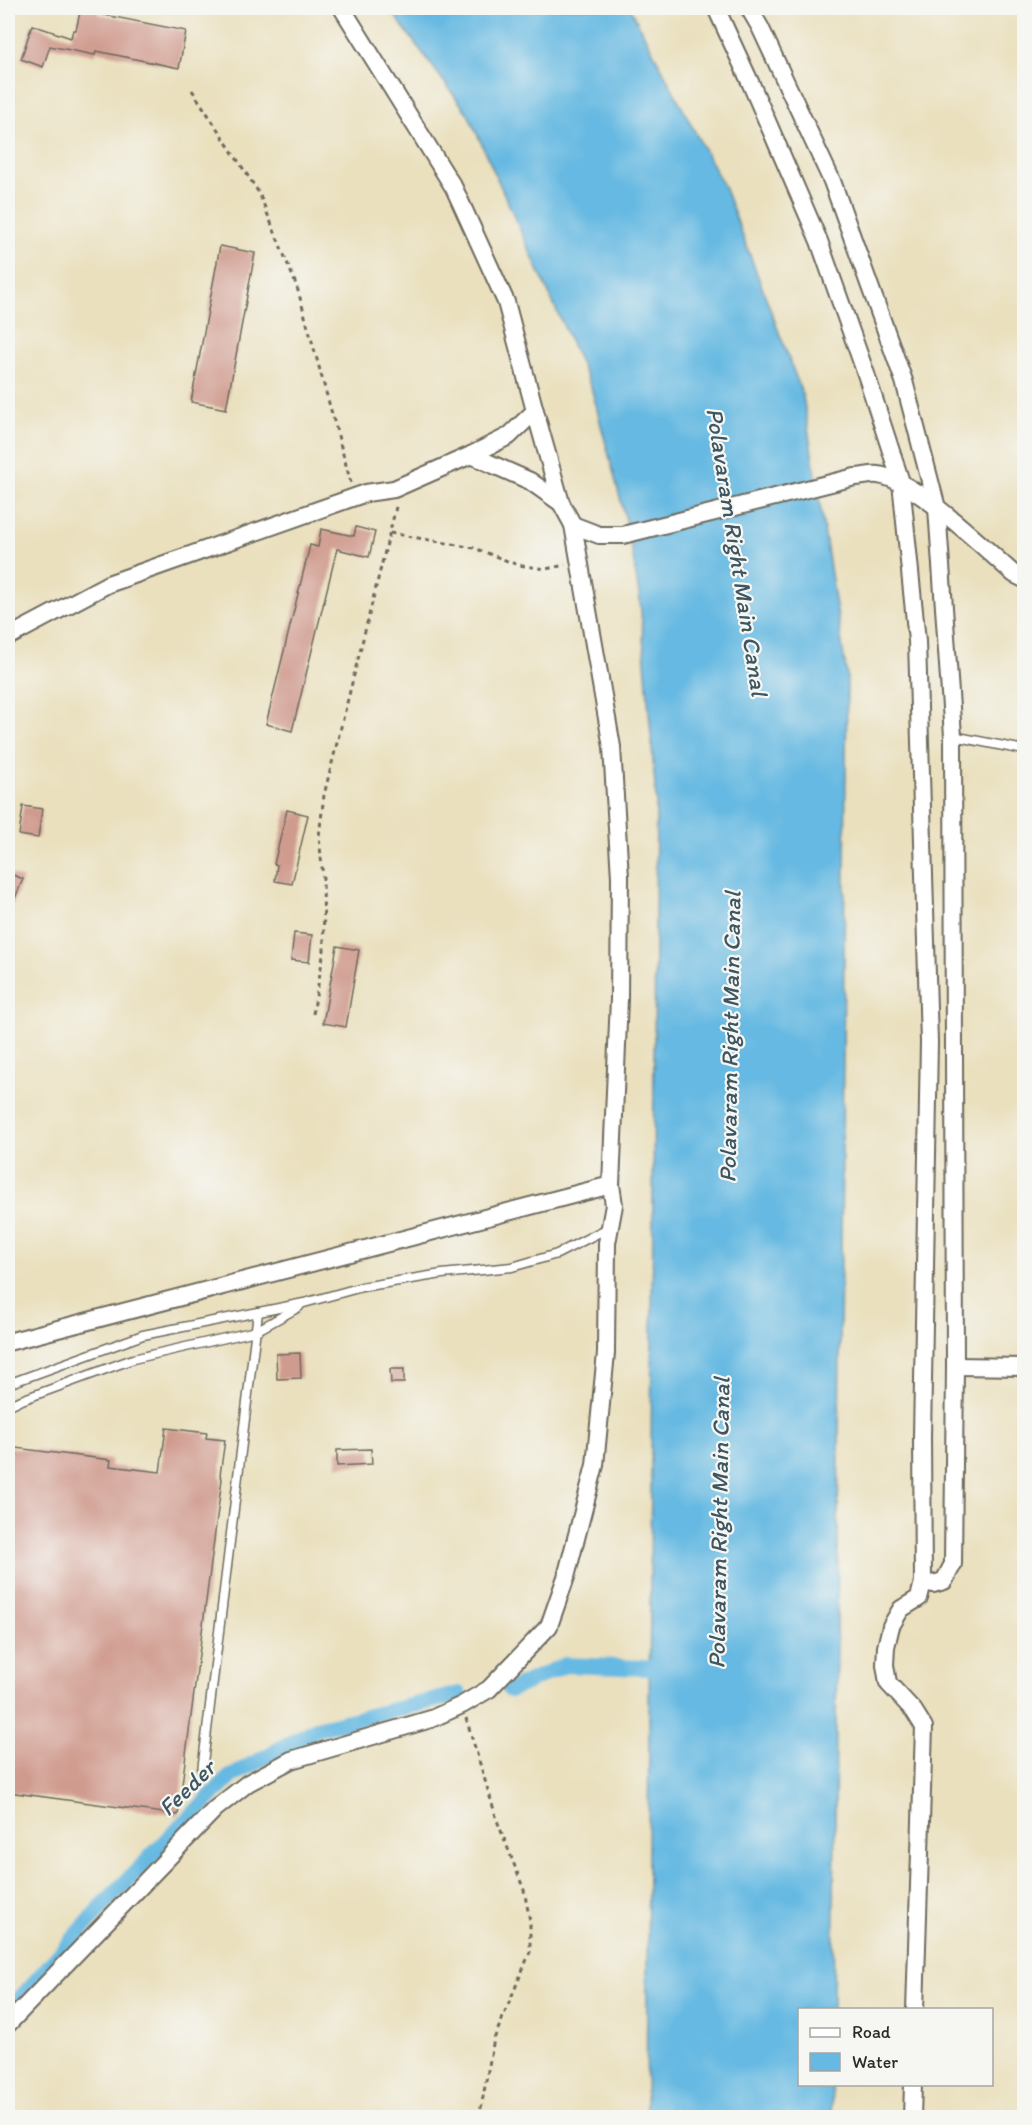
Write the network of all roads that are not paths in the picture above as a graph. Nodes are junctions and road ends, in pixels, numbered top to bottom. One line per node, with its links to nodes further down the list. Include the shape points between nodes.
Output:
1 (342, 8): 4 (street, via 454,188 506,302)
2 (716, 8): 6 (street, via 819,241)
3 (749, 8): 8 (street, via 832,181 904,381)
4 (535, 411): 5 (street, via 509,436); 7 (street)
5 (471, 455): 7 (street, via 530,481); 11 (street, via 394,489 366,493 108,584)
6 (901, 482): 8 (street); 9 (street, via 878,475 855,477 623,535 599,535); 24 (street, via 917,641 929,1042)
7 (561, 503): 9 (street)
8 (937, 508): 10 (street); 12 (street)
9 (573, 525): 14 (street, via 612,747 620,877 620,999)
10 (1024, 579)
11 (8, 638)
12 (953, 736): 13 (lane); 20 (street)
13 (1024, 750)
14 (611, 1185): 15 (street); 19 (street)
15 (611, 1226): 16 (lane, via 557,1254 512,1267 362,1287); 27 (street, via 607,1243 606,1353 595,1465 549,1626 489,1689 462,1705 431,1719 291,1760 248,1783 215,1809)
16 (304, 1304): 17 (lane); 18 (lane)
17 (258, 1312): 18 (lane); 22 (lane, via 143,1335)
18 (256, 1330): 23 (lane, via 133,1359); 25 (lane)
19 (8, 1342)
20 (955, 1366): 21 (street); 24 (street, via 953,1564 944,1581)
21 (1024, 1367)
22 (8, 1384)
23 (8, 1405)
24 (923, 1582): 26 (street, via 920,1598 901,1609 891,1626 885,1665 888,1683 924,1727)
25 (202, 1771)
26 (915, 2008)
27 (8, 2024)
28 (913, 2086): 29 (street)
29 (912, 2118)

